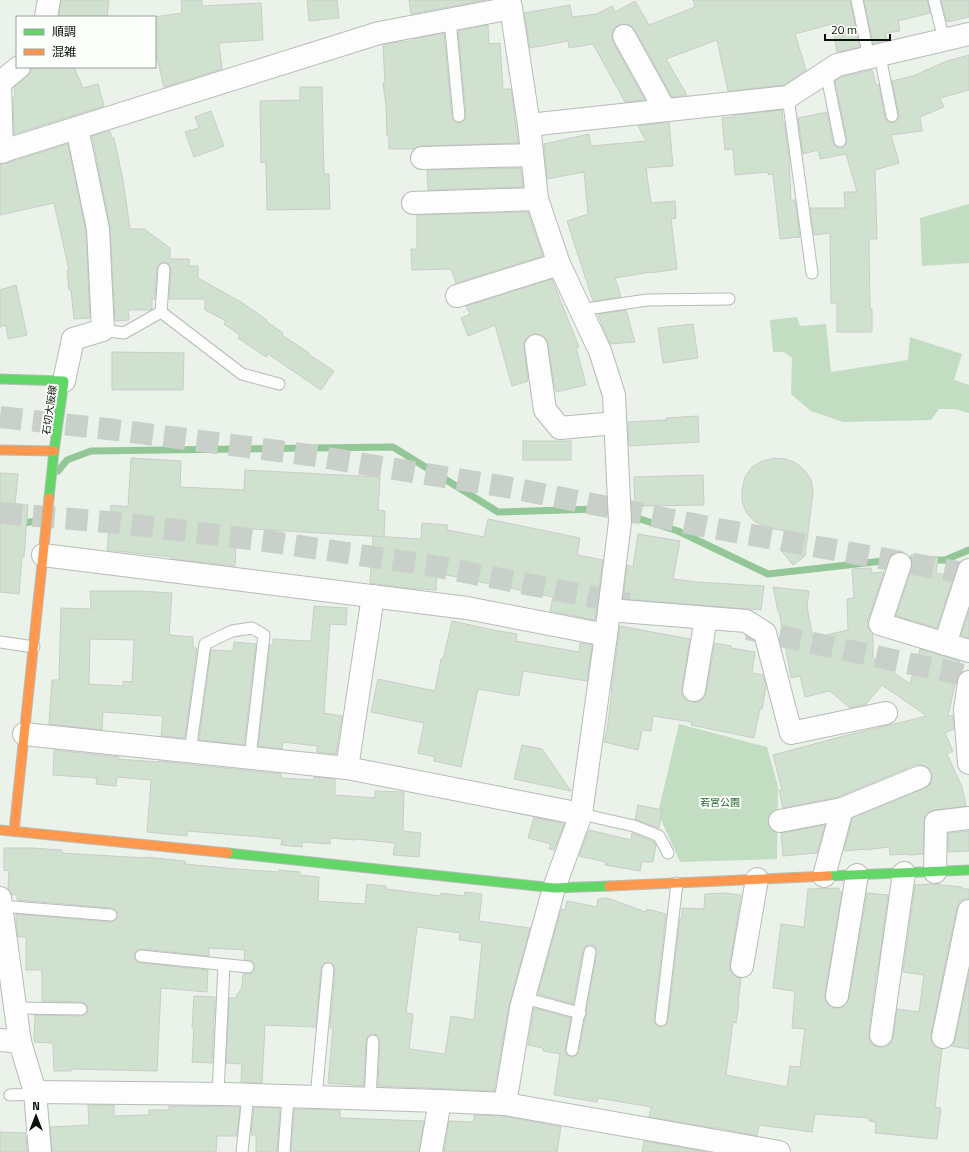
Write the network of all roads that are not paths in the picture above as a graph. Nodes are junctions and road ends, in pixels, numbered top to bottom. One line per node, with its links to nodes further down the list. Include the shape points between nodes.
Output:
1 (49, 0): 5 (street)
2 (856, 0): 10 (lane)
3 (934, 0): 9 (lane)
4 (510, 4): 6 (street); 17 (street)
5 (46, 16)
6 (450, 20): 15 (lane); 18 (street, via 379,33)
7 (969, 34): 9 (street)
8 (624, 36): 14 (street)
9 (944, 40): 10 (street)
10 (874, 57): 12 (street, via 837,65); 16 (lane)
11 (18, 68): 20 (street, via 0,83)
12 (826, 72): 13 (street); 19 (lane)
13 (788, 97): 14 (street); 27 (lane)
14 (665, 110): 17 (street)
15 (459, 116)
16 (892, 116)
17 (529, 125): 21 (street)
18 (77, 128): 20 (street); 32 (street, via 98,229)
19 (840, 141)
20 (1, 152)
21 (532, 155): 22 (street); 23 (street)
22 (422, 158)
23 (537, 199): 24 (street); 25 (street)
24 (413, 203)
25 (559, 264): 28 (street); 30 (street)
26 (164, 269): 31 (lane)
27 (812, 273)
28 (457, 296)
29 (729, 299): 30 (lane, via 646,300)
30 (580, 310): 37 (street, via 600,351 612,388)
31 (161, 312): 32 (lane, via 124,333); 36 (lane, via 242,374)
32 (103, 330): 35 (street, via 73,339)
33 (536, 346): 37 (street, via 545,410 560,428)
34 (0, 379): 35 (street, 石切大阪線)
35 (64, 381): 39 (street, 石切大阪線)
36 (279, 384)
37 (615, 423): 44 (street, via 620,522)
38 (0, 450): 39 (street)
39 (54, 451): 40 (street, 石切大阪線)
40 (43, 555): 43 (street); 49 (street, 石切大阪線)
41 (900, 564): 48 (street, via 880,624)
42 (969, 570): 48 (street)
43 (373, 596): 46 (street, via 467,608); 59 (street)
44 (609, 610): 45 (street); 46 (street)
45 (706, 618): 52 (street); 54 (street, via 746,622 766,633 791,733)
46 (606, 634): 62 (street)
47 (0, 642): 49 (lane)
48 (945, 644): 50 (street)
49 (34, 647): 55 (street, 石切大阪線)
50 (969, 651)
51 (969, 682): 53 (street)
52 (694, 690)
53 (967, 710): 58 (street)
54 (886, 713)
55 (24, 734): 56 (street); 66 (street, 石切大阪線)
56 (190, 752): 57 (street); 57 (lane, via 205,644 232,630 252,628 264,634)
57 (250, 758): 59 (street)
58 (969, 763)
59 (347, 768): 62 (street)
60 (920, 778): 61 (street)
61 (842, 809): 64 (street); 72 (street)
62 (581, 814): 67 (lane, via 634,826 659,836); 75 (street)
63 (969, 818): 69 (street, via 936,822)
64 (780, 821)
65 (0, 830): 66 (street)
66 (14, 831): 75 (street)
67 (668, 853)
68 (969, 870): 69 (street)
69 (935, 872): 70 (street)
70 (904, 873): 71 (street); 91 (street)
71 (857, 875): 72 (street); 85 (street)
72 (824, 876): 73 (street)
73 (757, 879): 74 (street); 82 (street)
74 (677, 883): 75 (street); 90 (lane)
75 (554, 888): 86 (street)
76 (1, 902): 78 (lane); 87 (street)
77 (969, 911): 92 (street)
78 (111, 915)
79 (590, 952): 89 (lane)
80 (141, 956): 81 (lane)
81 (224, 965): 83 (lane); 97 (lane)
82 (742, 966)
83 (248, 967)
84 (328, 969): 101 (lane)
85 (837, 996)
86 (524, 998): 89 (lane); 104 (street)
87 (15, 1008): 88 (lane); 93 (street)
88 (81, 1009)
89 (580, 1013): 95 (lane)
90 (661, 1020)
91 (881, 1035)
92 (943, 1037)
93 (10, 1041): 96 (street)
94 (373, 1041): 102 (lane)
95 (572, 1050)
96 (36, 1093): 97 (street); 98 (lane); 105 (street)
97 (218, 1094): 99 (street)
98 (10, 1095)
99 (248, 1095): 100 (street); 106 (lane)
100 (288, 1096): 101 (street); 107 (lane)
101 (316, 1097): 102 (street)
102 (370, 1099): 103 (street)
103 (440, 1101): 104 (street); 108 (street)
104 (505, 1104): 109 (street)
105 (40, 1152)
106 (242, 1152)
107 (284, 1152)
108 (431, 1152)
109 (779, 1152)

